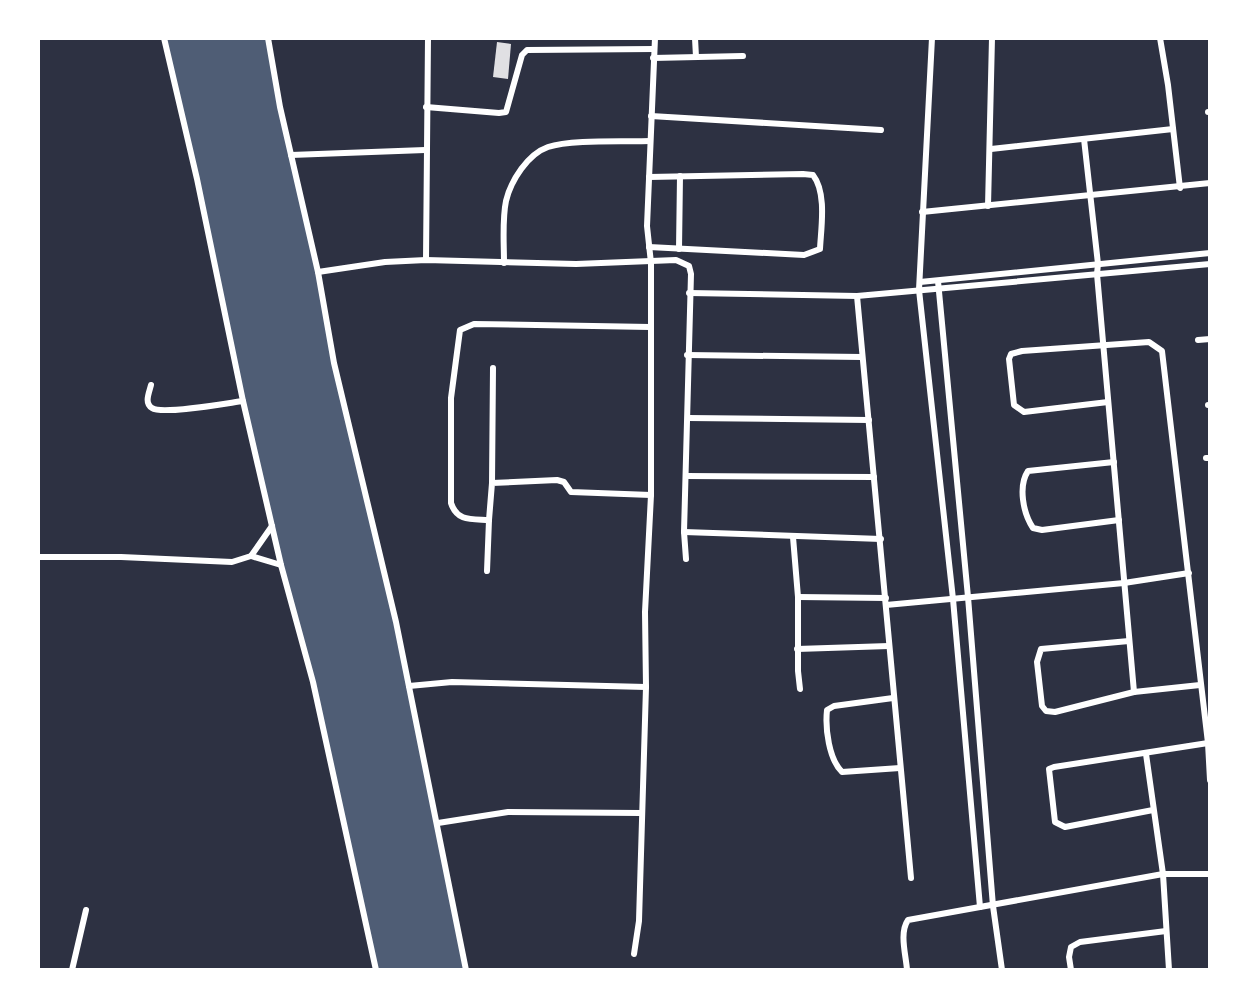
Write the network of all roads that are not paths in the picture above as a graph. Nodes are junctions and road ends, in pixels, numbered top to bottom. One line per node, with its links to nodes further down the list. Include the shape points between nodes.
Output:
1 (164, 38): 50 (street)
2 (268, 38): 20 (street)
3 (428, 38): 12 (street)
4 (655, 38): 9 (street)
5 (695, 38): 11 (street)
6 (932, 38): 27 (street)
7 (992, 38): 18 (street)
8 (1160, 38): 15 (street)
9 (654, 53): 11 (street); 12 (street, via 527,50 506,112); 13 (street)
10 (743, 56): 11 (street)
11 (696, 58)
12 (426, 107): 19 (street)
13 (651, 116): 14 (street); 17 (street)
14 (880, 130)
15 (1174, 130): 16 (street); 24 (street)
16 (1084, 139): 18 (street); 25 (street)
17 (650, 141): 22 (street); 33 (street, via 567,144 546,148 526,163 506,201)
18 (991, 149): 26 (street)
19 (426, 150): 20 (street); 31 (street)
20 (291, 156): 36 (street)
21 (680, 176): 22 (street); 29 (street); 29 (street, via 812,175 821,198 820,249 804,256)
22 (649, 177): 28 (street)
23 (1210, 184): 24 (street)
24 (1180, 188): 25 (street)
25 (1090, 197): 26 (street); 34 (street)
26 (988, 206): 27 (street)
27 (922, 212): 39 (street)
28 (649, 247): 29 (street); 32 (street)
29 (678, 248)
30 (1210, 252): 34 (street)
31 (426, 260): 33 (street); 36 (street)
32 (651, 262): 33 (street); 40 (street, via 690,266); 42 (street)
33 (504, 263)
34 (1098, 264): 37 (street); 38 (street)
35 (1210, 264): 37 (street)
36 (318, 272): 80 (street)
37 (1097, 274): 38 (street); 45 (street)
38 (938, 285): 39 (street); 73 (street)
39 (920, 286): 41 (street); 74 (street)
40 (688, 293): 41 (street); 46 (street)
41 (856, 296): 47 (street)
42 (650, 328): 58 (street); 59 (street, via 474,324 460,330 452,502 463,518)
43 (1210, 339): 44 (street)
44 (1198, 340)
45 (1103, 345): 51 (street); 51 (street, via 1011,354 1012,398 1024,412); 70 (street, via 1148,342 1162,351)
46 (687, 355): 47 (street); 52 (street)
47 (862, 357): 53 (street)
48 (493, 368): 57 (street)
49 (151, 385): 50 (street, via 147,400 155,410)
50 (244, 401): 61 (street)
51 (1108, 402): 54 (street)
52 (688, 418): 53 (street); 55 (street)
53 (869, 420): 56 (street)
54 (1114, 462): 60 (street); 60 (street, via 1032,471 1023,481 1033,528)
55 (686, 476): 56 (street); 62 (street)
56 (874, 477): 64 (street)
57 (492, 483): 58 (street, via 556,480 571,492); 59 (street)
58 (651, 495): 81 (street)
59 (489, 520): 69 (street)
60 (1118, 520): 71 (street)
61 (273, 525): 65 (street); 68 (street)
62 (684, 532): 63 (street); 67 (street)
63 (794, 537): 64 (street); 72 (street)
64 (881, 539): 75 (street)
65 (252, 556): 66 (street, via 232,562); 68 (street)
66 (38, 557)
67 (686, 558)
68 (281, 564): 102 (street)
69 (487, 570)
70 (1189, 573): 71 (street); 79 (street)
71 (1124, 582): 73 (street); 76 (street)
72 (798, 596): 75 (street); 78 (street)
73 (968, 597): 74 (street); 96 (street)
74 (952, 600): 75 (street); 97 (street)
75 (886, 601): 77 (street)
76 (1129, 641): 83 (street); 83 (street, via 1045,648 1037,662 1046,711)
77 (889, 646): 78 (street); 84 (street)
78 (797, 649): 82 (street)
79 (1200, 685): 83 (street); 85 (street)
80 (410, 686): 81 (street); 92 (street)
81 (646, 687): 91 (street)
82 (800, 689)
83 (1134, 692)
84 (893, 698): 88 (street); 88 (street, via 834,706 827,710 827,729 842,772)
85 (1207, 715): 86 (street)
86 (1208, 743): 87 (street); 89 (street)
87 (1146, 754): 90 (street); 90 (street, via 1054,766 1048,775 1055,822 1064,827)
88 (900, 768): 95 (street)
89 (1210, 780)
90 (1154, 810): 93 (street)
91 (641, 813): 92 (street, via 508,812); 100 (street)
92 (438, 823): 103 (street)
93 (1163, 874): 94 (street); 96 (street); 99 (street)
94 (1210, 874)
95 (911, 878)
96 (993, 906): 97 (street); 105 (street)
97 (980, 908): 104 (street, via 908,920)
98 (86, 910): 101 (street)
99 (1166, 931): 106 (street, via 1080,942 1071,946); 107 (street)
100 (634, 954)
101 (72, 970)
102 (376, 970)
103 (466, 970)
104 (907, 970)
105 (1002, 970)
106 (1071, 970)
107 (1169, 970)

